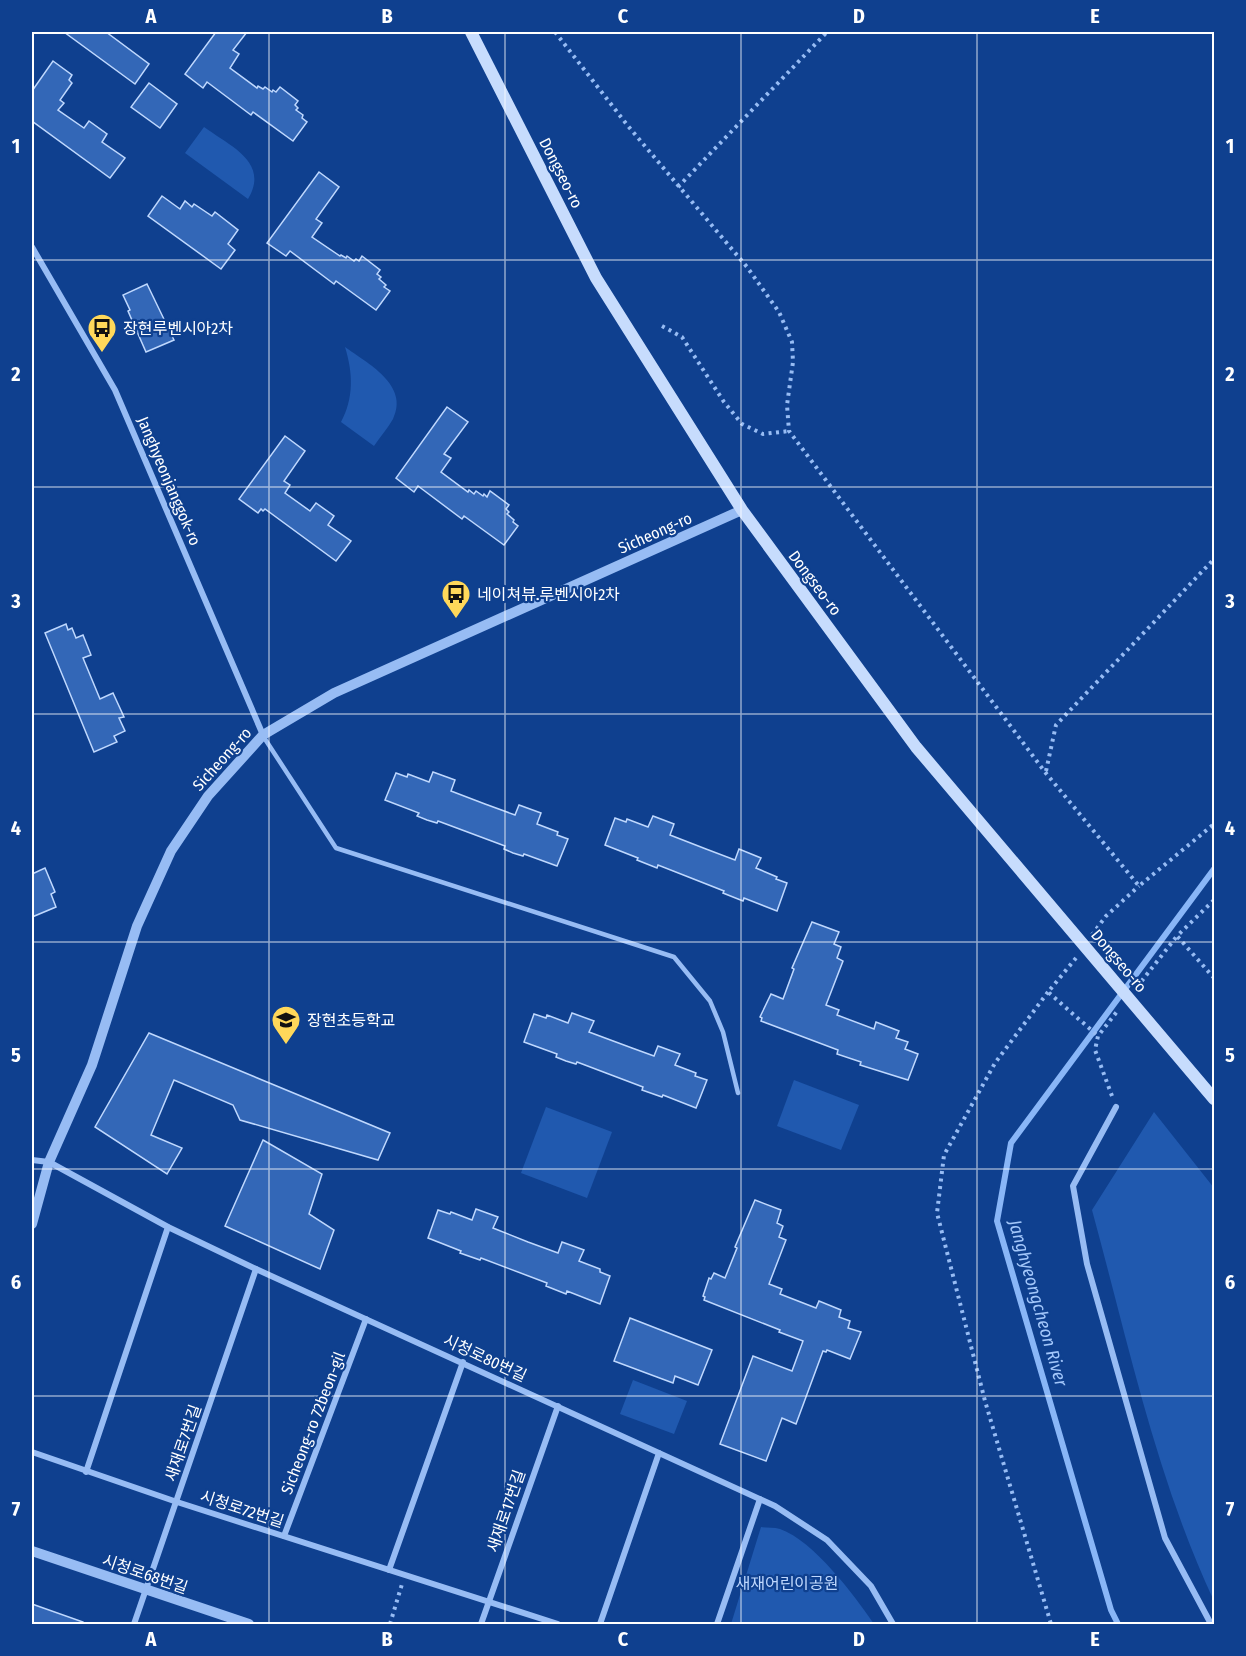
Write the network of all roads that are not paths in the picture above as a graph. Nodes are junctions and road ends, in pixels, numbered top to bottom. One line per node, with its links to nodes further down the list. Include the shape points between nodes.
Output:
1 (471, 32): 3 (main road, Dongseo-ro, via 596,278)
2 (32, 247): 4 (street, Janghyeonjanggok-ro, via 115,390)
3 (742, 510): 4 (street, Sicheong-ro, via 334,693); 6 (main road, Dongseo-ro, via 916,747)
4 (262, 735): 5 (lane, via 336,848 674,957 710,1001 723,1032); 9 (street, Sicheong-ro, via 208,796 171,851 137,926 92,1065)
5 (738, 1093)
6 (1215, 1099)
7 (1116, 1107): 33 (street, via 1073,1186 1083,1241 1165,1538)
8 (32, 1160): 9 (street, 시청로80번길)
9 (49, 1162): 10 (street, Sicheong-ro); 11 (street, 시청로80번길)
10 (32, 1224)
11 (168, 1227): 12 (street, 시청로80번길); 18 (street)
12 (256, 1269): 13 (street, 시청로80번길); 20 (street, 새재로7번길)
13 (366, 1319): 14 (street, 시청로80번길); 21 (street, Sicheong-ro 72beon-gil)
14 (463, 1362): 15 (street, 시청로80번길); 23 (street)
15 (558, 1406): 17 (street, 시청로80번길); 25 (street, 새재로17번길)
16 (32, 1452): 18 (street, 시청로72번길)
17 (659, 1453): 19 (street, 시청로80번길); 30 (street)
18 (86, 1472): 20 (street, 시청로72번길)
19 (760, 1499): 31 (street); 32 (street, 시청로80번길, via 827,1539 871,1586)
20 (177, 1502): 21 (street, 시청로72번길); 24 (street, 새재로7번길)
21 (284, 1536): 23 (street, 시청로72번길)
22 (32, 1551): 24 (street, 시청로68번길)
23 (389, 1570): 25 (street, 시청로72번길)
24 (146, 1590): 26 (street, 새재로7번길); 27 (street, 시청로68번길)
25 (488, 1602): 28 (street, 새재로17번길); 29 (street, 시청로72번길)
26 (134, 1624)
27 (249, 1624)
28 (481, 1624)
29 (558, 1624)
30 (600, 1624)
31 (717, 1624)
32 (893, 1624)
33 (1211, 1624)

